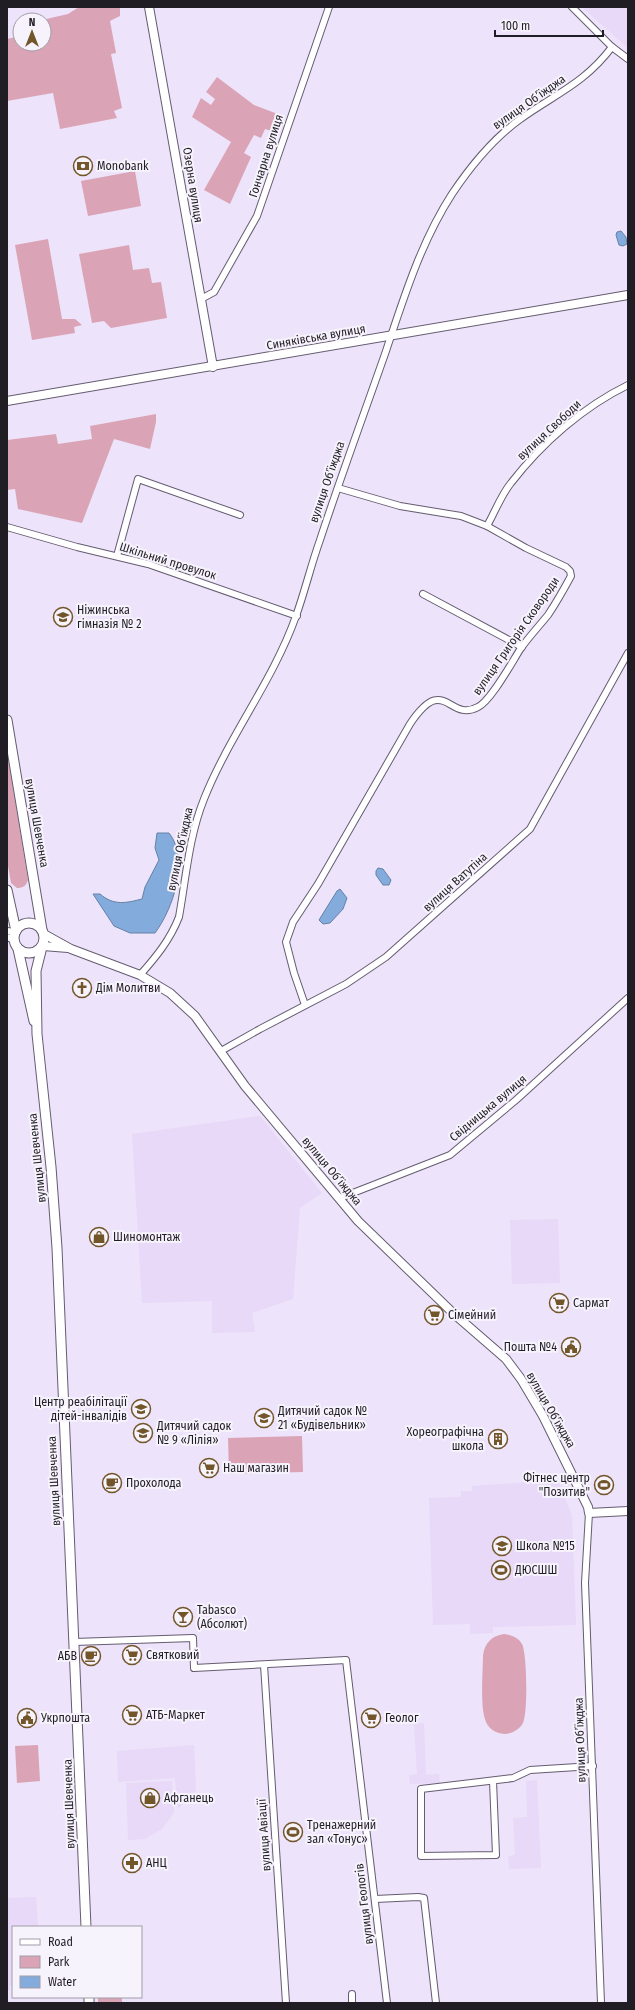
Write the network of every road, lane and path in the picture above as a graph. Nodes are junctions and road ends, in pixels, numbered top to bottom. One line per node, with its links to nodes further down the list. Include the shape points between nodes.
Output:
1 (149, 7): 7 (street, Озерна вулиця)
2 (329, 7): 7 (street, Гончарна вулиця, via 258,216 214,292)
3 (572, 7): 4 (street)
4 (612, 47): 5 (street); 8 (street, вулиця Обʼїжджа, via 599,64 578,83 519,121 495,140 453,194 433,227 412,274)
5 (628, 59)
6 (628, 295): 8 (street, Синяківська вулиця)
7 (202, 299): 9 (street, Озерна вулиця)
8 (390, 336): 9 (street, Синяківська вулиця); 12 (street, вулиця Обʼїжджа)
9 (214, 366): 11 (street, Синяківська вулиця)
10 (628, 385): 14 (street, вулиця Свободи, via 603,397 541,449 510,484)
11 (7, 401)
12 (338, 488): 14 (street, вулиця Григорія Сковороди, via 400,506 461,516); 18 (street, вулиця Обʼїжджа)
13 (240, 514): 16 (street, via 138,479)
14 (487, 526): 19 (street, вулиця Григорія Сковороди, via 570,571 571,576 548,614)
15 (7, 527): 16 (street, Шкільний провулок)
16 (117, 556): 18 (street, Шкільний провулок, via 148,564)
17 (423, 594): 19 (street)
18 (296, 616): 28 (street, вулиця Обʼїжджа, via 275,666 229,747 205,798 193,836 175,927 162,950)
19 (522, 646): 30 (street, вулиця Григорія Сковороди, via 480,707 461,710 443,701 432,700 420,709 397,744 294,922 286,942)
20 (628, 653): 30 (street, вулиця Ватутіна, via 530,829 386,957 346,984)
21 (7, 720): 23 (main road, вулиця Шевченка)
22 (7, 890): 24 (main road)
23 (43, 932): 24 (main road, via 37,925 29,923 21,925); 25 (main road); 27 (street, вулиця Обʼїжджа)
24 (12, 934): 26 (main road)
25 (42, 947): 26 (main road, via 31,954); 27 (street, вулиця Обʼїжджа); 31 (main road, вулиця Шевченка, via 36,971)
26 (18, 949): 31 (main road, вулиця Шевченка)
27 (71, 949): 28 (street, вулиця Обʼїжджа)
28 (140, 976): 32 (street, вулиця Обʼїжджа, via 170,992 195,1016)
29 (628, 998): 33 (street, Свідницька вулиця, via 516,1100 450,1154)
30 (305, 1005): 32 (street, вулиця Ватутіна)
31 (37, 1034): 36 (main road, вулиця Шевченка, via 57,1248)
32 (221, 1051): 33 (street, вулиця Обʼїжджа, via 245,1086)
33 (340, 1198): 35 (street, вулиця Обʼїжджа, via 358,1221 390,1253 506,1359 521,1379 554,1436)
34 (628, 1511): 35 (street)
35 (589, 1513): 38 (street, вулиця Обʼїжджа, via 585,1583)
36 (74, 1642): 37 (street, via 193,1638 194,1668); 41 (main road, вулиця Шевченка)
37 (264, 1665): 40 (street, вулиця Геологів, via 346,1660); 43 (street, вулиця Авіації)
38 (593, 1766): 39 (street, via 530,1770 513,1778); 47 (street, вулиця Обʼїжджа)
39 (493, 1781): 39 (street, via 496,1855 421,1856 421,1789)
40 (375, 1899): 45 (street, вулиця Геологів); 46 (street, via 424,1898)
41 (86, 1926)
42 (352, 1994): 44 (street)
43 (286, 2003)
44 (352, 2003)
45 (387, 2003)
46 (436, 2003)
47 (601, 2003)

